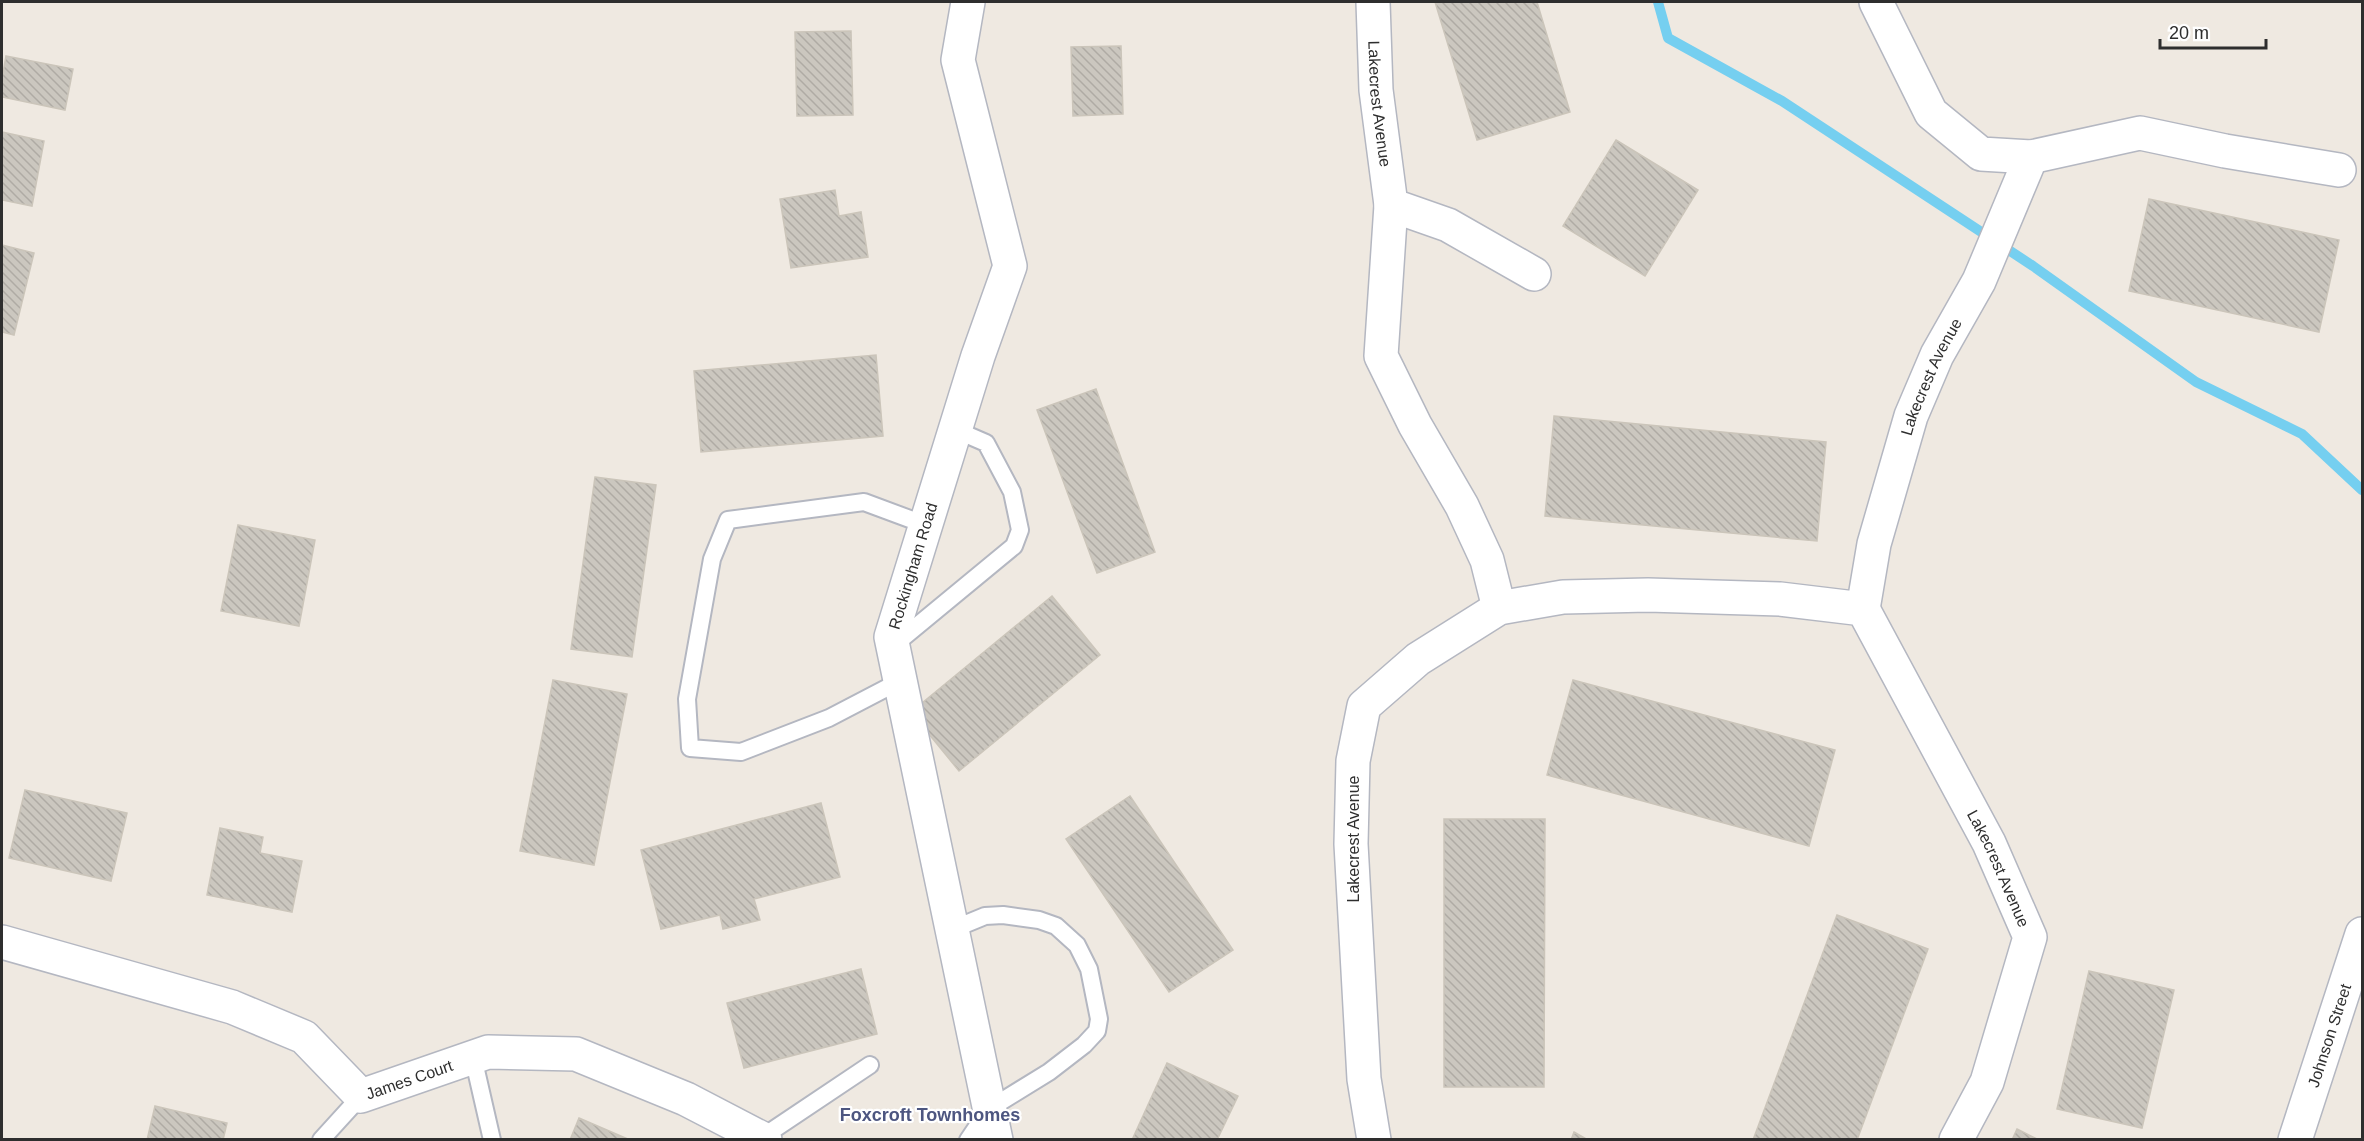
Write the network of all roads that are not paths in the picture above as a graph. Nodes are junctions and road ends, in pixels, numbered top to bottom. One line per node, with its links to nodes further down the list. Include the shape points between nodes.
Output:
1 (968, 2): 8 (street, Rockingham Road, via 958,60 1010,266)
2 (1372, 2): 6 (street, Lakecrest Avenue, via 1376,90)
3 (1876, 2): 4 (street, via 1931,113 1981,154)
4 (2031, 157): 5 (street, via 2140,133); 11 (street, Lakecrest Avenue, via 1979,281 1937,355 1911,416 1874,544)
5 (2339, 170)
6 (1391, 205): 7 (street, via 1448,225); 10 (street, Lakecrest Avenue, via 1381,356 1487,560)
7 (1534, 274)
8 (956, 430): 9 (street, Rockingham Road); 12 (lane, via 986,443 1012,492 1020,530 1014,546)
9 (926, 525): 12 (street, Rockingham Road, via 891,637); 13 (lane, via 864,502 728,520 712,559 687,699 690,748 741,752 829,718)
10 (1499, 608): 11 (street, Lakecrest Avenue, via 1563,597 1648,595 1780,599); 25 (street, Lakecrest Avenue, via 1418,659 1364,706 1353,762 1351,844 1364,1079)
11 (1863, 609): 26 (street, Lakecrest Avenue, via 1989,843 2030,937 1987,1082)
12 (893, 645): 13 (street, Rockingham Road)
13 (900, 681): 14 (street, Rockingham Road)
14 (951, 930): 20 (street, Rockingham Road); 20 (lane, via 985,916 1003,915 1056,926 1077,945 1089,969 1097,1004 1097,1032)
15 (2362, 934): 27 (street, Johnson Street)
16 (2, 942): 19 (street, James Court, via 232,1007 304,1037)
17 (472, 1057): 19 (street, James Court); 21 (street, James Court, via 488,1052 576,1054 686,1099); 23 (lane)
18 (870, 1065): 21 (lane)
19 (361, 1096): 22 (lane)
20 (992, 1124): 24 (lane)
21 (763, 1139)
22 (321, 1140)
23 (492, 1140)
24 (968, 1140)
25 (1374, 1140)
26 (1956, 1140)
27 (2295, 1140)

